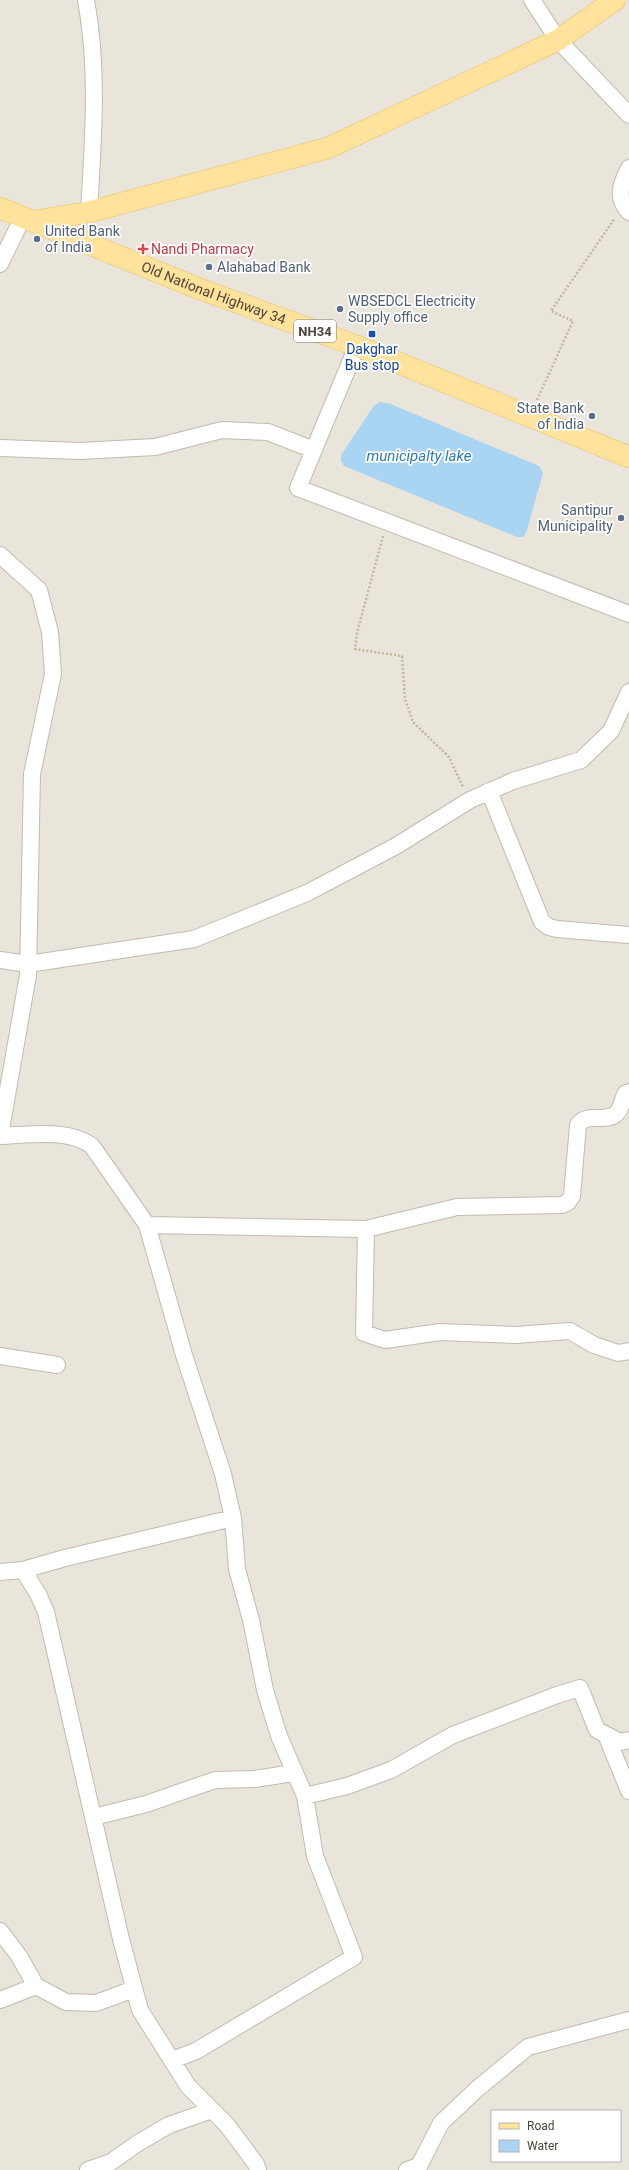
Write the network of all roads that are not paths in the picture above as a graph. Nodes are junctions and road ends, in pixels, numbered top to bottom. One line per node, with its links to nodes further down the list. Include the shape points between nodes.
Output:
1 (86, 0): 9 (street, via 95,83)
2 (532, 0): 4 (street)
3 (615, 0): 4 (main road)
4 (558, 40): 5 (street); 9 (main road, via 328,148)
5 (629, 115)
6 (629, 168): 8 (street, via 619,194)
7 (0, 208): 10 (main road, Old National Highway 34 / NH34)
8 (626, 209)
9 (89, 212): 10 (main road)
10 (29, 219): 11 (street); 12 (main road, Old National Highway 34 / NH34, via 200,289)
11 (0, 264)
12 (357, 346): 14 (street); 15 (main road, Old National Highway 34 / NH34)
13 (0, 448): 14 (street, via 80,452 155,447 222,430 268,432)
14 (314, 450): 17 (street, via 298,488)
15 (629, 457)
16 (0, 555): 22 (street, via 39,590 50,632 53,674 32,774)
17 (629, 614)
18 (629, 692): 19 (street, via 611,731 581,760)
19 (489, 791): 20 (street, via 542,922 549,927); 22 (street, via 396,846 307,894 194,939)
20 (629, 935)
21 (0, 960): 22 (street)
22 (28, 964): 24 (street)
23 (629, 1092): 26 (street, via 626,1093 616,1114 609,1117 588,1117 578,1125 572,1196 568,1202 562,1205 457,1207)
24 (0, 1136): 25 (street, via 58,1134 81,1138 92,1146)
25 (147, 1225): 26 (street); 30 (street, via 184,1355 223,1474)
26 (366, 1229): 27 (street, via 364,1333 385,1340 440,1332 515,1335 570,1331 594,1345 618,1353)
27 (629, 1351)
28 (0, 1356): 29 (street)
29 (57, 1365)
30 (233, 1518): 31 (street); 35 (street, via 238,1569 265,1690 278,1736)
31 (23, 1570): 32 (street); 38 (street, via 46,1612)
32 (0, 1572)
33 (606, 1735): 34 (street, via 620,1742); 36 (street); 37 (street, via 597,1730 580,1688 453,1735 390,1770 346,1786)
34 (629, 1740)
35 (293, 1773): 37 (street); 38 (street, via 254,1779 214,1780 146,1804)
36 (629, 1791)
37 (304, 1796): 44 (street, via 315,1856 354,1957 196,2051)
38 (94, 1818): 41 (street)
39 (0, 1931): 40 (street, via 19,1956)
40 (36, 1986): 41 (street, via 66,2002 96,2003); 42 (street)
41 (134, 1989): 44 (street, via 140,2010)
42 (0, 2000)
43 (629, 2020): 48 (street, via 528,2047 441,2123 419,2166)
44 (172, 2060): 45 (street, via 188,2086)
45 (212, 2110): 46 (street, via 169,2125 111,2162); 47 (street, via 227,2125)
46 (88, 2170)
47 (258, 2170)
48 (407, 2170)

